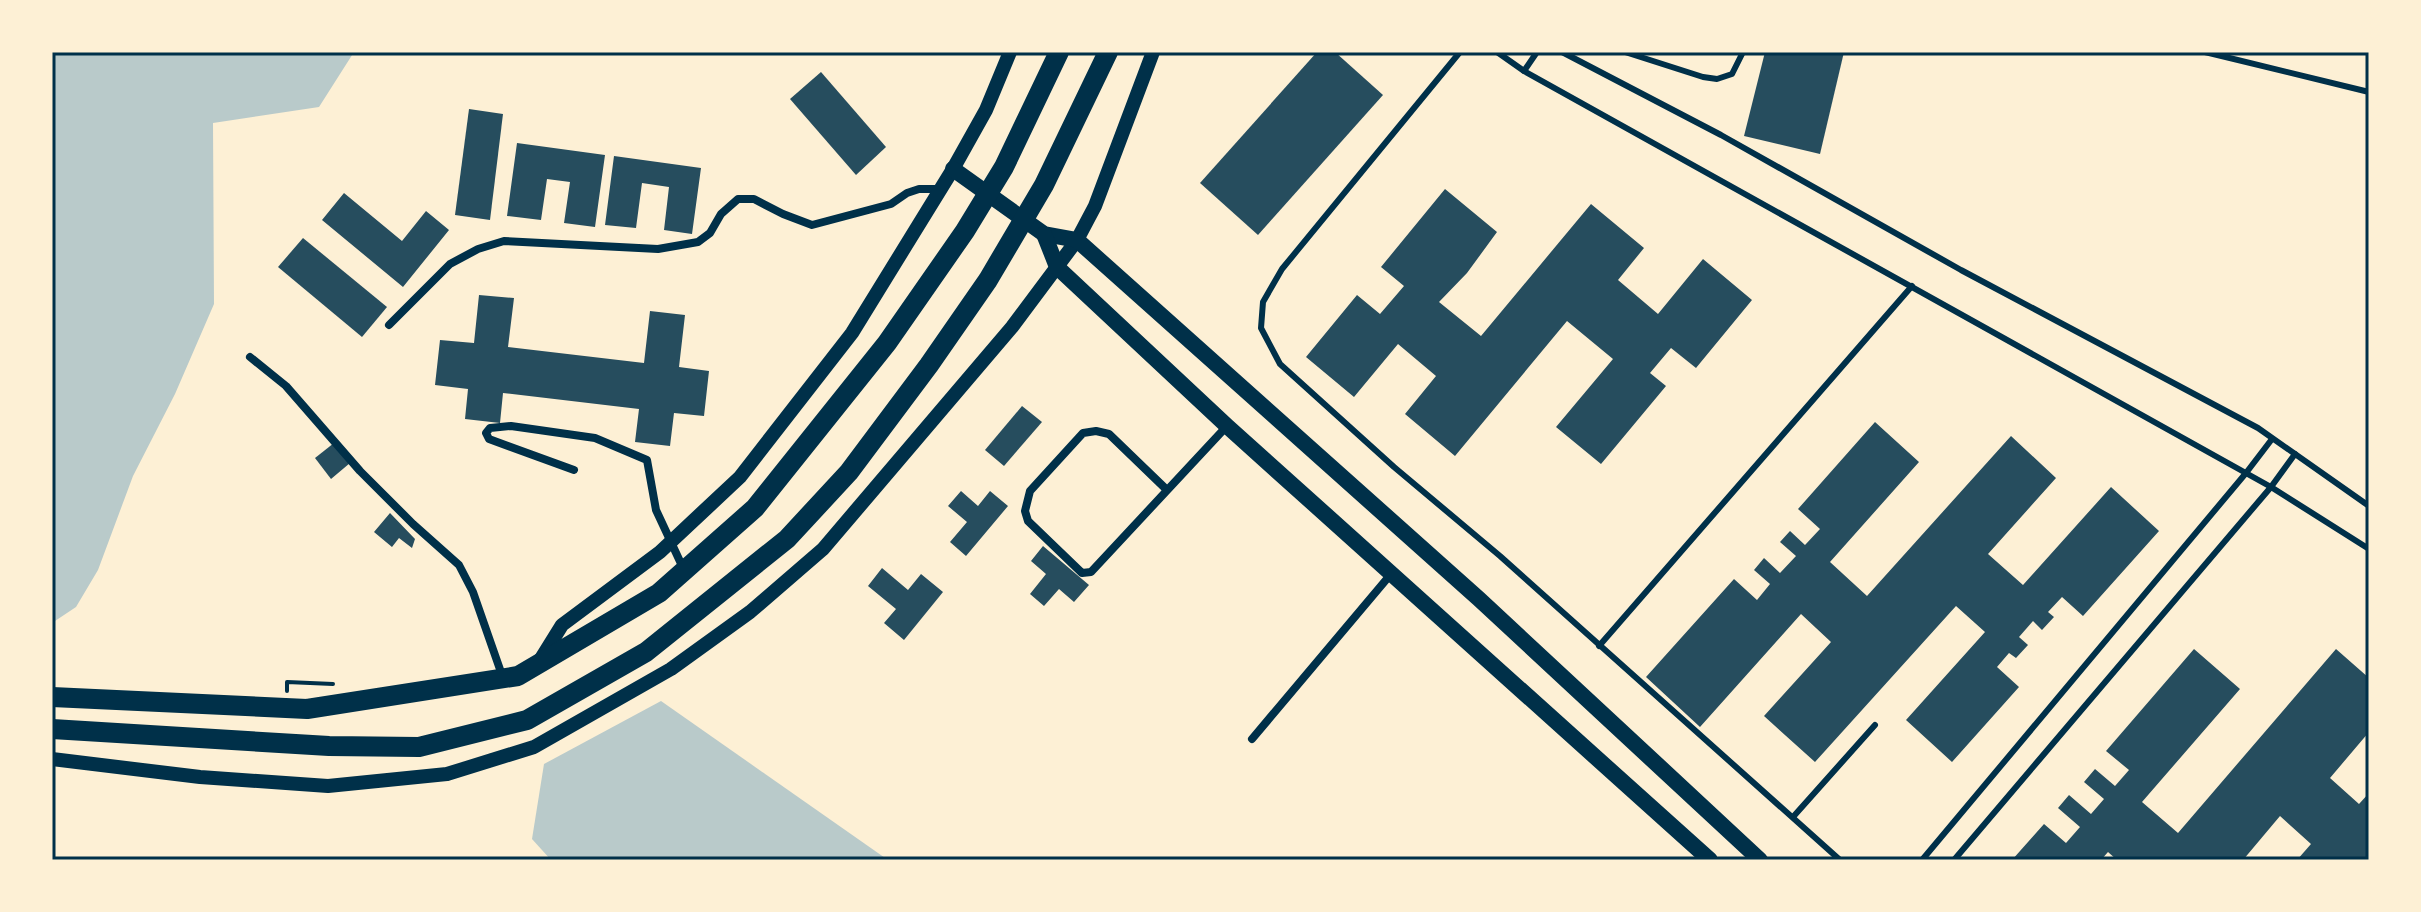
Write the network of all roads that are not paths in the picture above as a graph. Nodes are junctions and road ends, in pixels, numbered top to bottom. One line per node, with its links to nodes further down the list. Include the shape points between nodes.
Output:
1 (1010, 52): 14 (street)
2 (1059, 52): 32 (main road, via 1004,167 887,343 755,508)
3 (1108, 52): 39 (main road, via 1044,185 988,280 849,472 787,539 646,652 527,720 419,747)
4 (1153, 52): 17 (street)
5 (1460, 52): 34 (lane, via 1282,269 1263,302 1261,328 1280,364)
6 (1497, 52): 12 (lane)
7 (1537, 52): 12 (lane)
8 (1562, 52): 23 (lane)
9 (1625, 52): 10 (lane, via 1717,79 1732,74)
10 (1743, 52)
11 (2205, 52): 13 (lane)
12 (1524, 71): 19 (lane)
13 (2369, 92)
14 (953, 169): 15 (street); 16 (main road)
15 (941, 190): 20 (street, via 919,189 891,204 812,225 754,199 738,199 710,233 679,247 504,241 450,264); 30 (street, via 852,333 740,477)
16 (1044, 234): 17 (main road); 18 (main road)
17 (1077, 240): 18 (street); 44 (main road, via 1479,599)
18 (1057, 267): 22 (main road); 41 (street, via 823,549 750,612 671,669 534,747 447,774 328,786)
19 (1912, 286): 26 (lane); 34 (lane)
20 (389, 325)
21 (250, 357): 36 (street, via 286,386 360,471 459,565)
22 (1227, 426): 28 (street); 33 (main road)
23 (2272, 439): 24 (lane); 26 (lane)
24 (2295, 454): 27 (lane); 29 (lane)
25 (574, 470): 30 (street, via 489,439 486,433 511,426 595,438 647,460 656,510)
26 (2246, 473): 27 (lane); 46 (lane)
27 (2271, 487): 31 (lane); 47 (lane)
28 (1167, 490): 28 (street, via 1088,574 1028,521 1025,511 1030,491 1083,433 1096,431 1109,434)
29 (2369, 506)
30 (671, 541): 32 (street); 35 (street, via 562,625)
31 (2369, 549)
32 (684, 571): 35 (main road, via 659,593)
33 (1391, 574): 40 (street); 43 (main road)
34 (1599, 646): 42 (lane)
35 (537, 665): 36 (main road)
36 (503, 679): 37 (main road, via 307,709)
37 (52, 697)
38 (1875, 725): 42 (lane)
39 (52, 729)
40 (1252, 739)
41 (52, 759)
42 (1793, 817): 45 (lane)
43 (1710, 860)
44 (1760, 860)
45 (1840, 860)
46 (1922, 860)
47 (1954, 860)

